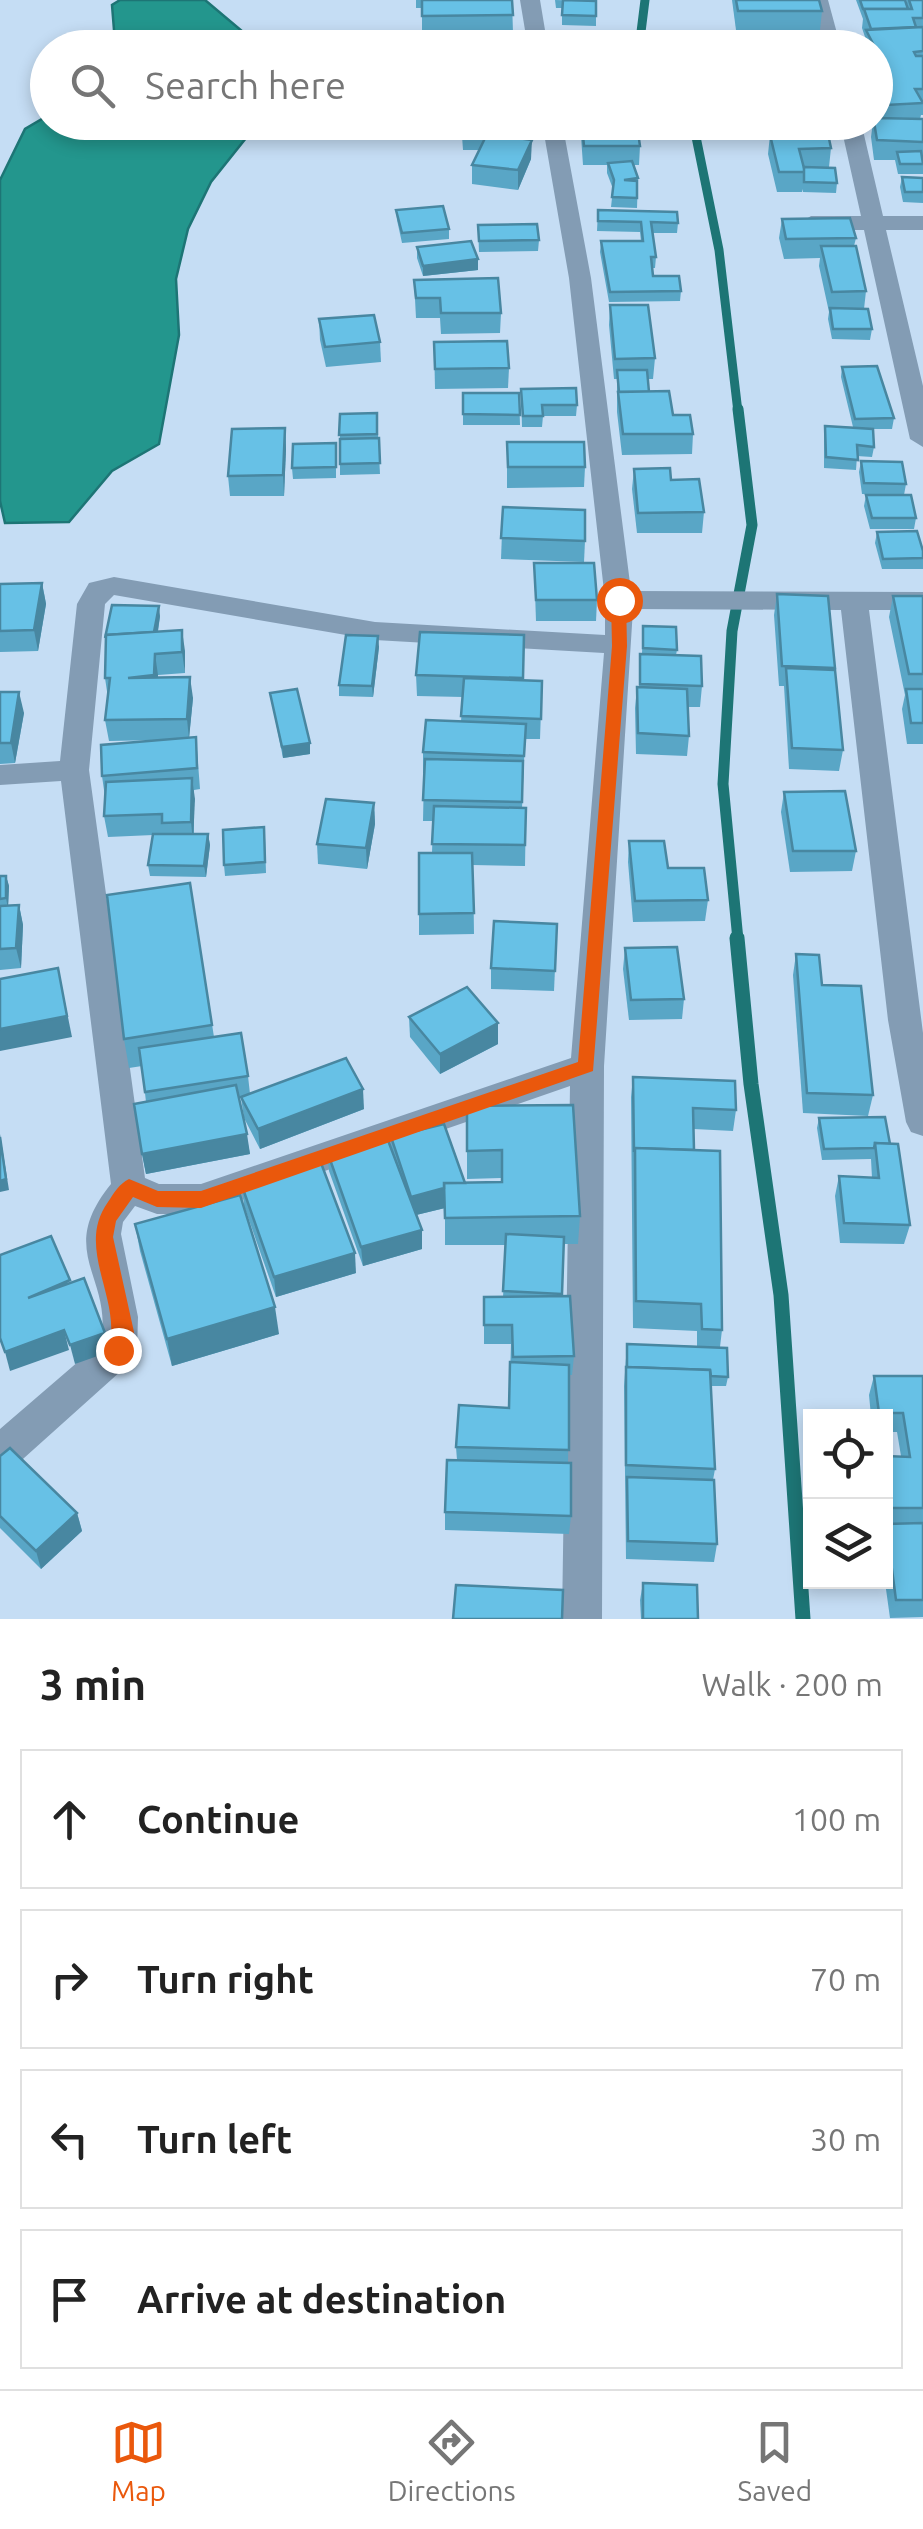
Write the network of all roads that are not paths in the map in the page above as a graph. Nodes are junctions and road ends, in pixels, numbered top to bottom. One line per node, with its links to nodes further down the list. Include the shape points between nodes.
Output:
1 (530, 0): 3 (street)
2 (818, 0): 4 (street)
3 (535, 30)
4 (826, 30)
5 (555, 140): 11 (street, via 580,278)
6 (854, 140): 7 (street)
7 (875, 222): 8 (street); 9 (street); 10 (street)
8 (923, 223)
9 (809, 224)
10 (923, 439)
11 (619, 600): 12 (street); 14 (street)
12 (854, 602): 13 (street); 18 (street, via 904,1020)
13 (923, 602)
14 (619, 646): 15 (street, via 375,631 114,586 99,589 90,604); 17 (street)
15 (74, 770): 16 (street); 19 (street)
16 (0, 775)
17 (587, 1066): 19 (street, via 201,1200 157,1199); 21 (street)
18 (923, 1122)
19 (129, 1187): 20 (street, via 106,1219 103,1237 124,1332 118,1350)
20 (0, 1454)
21 (582, 1619)

